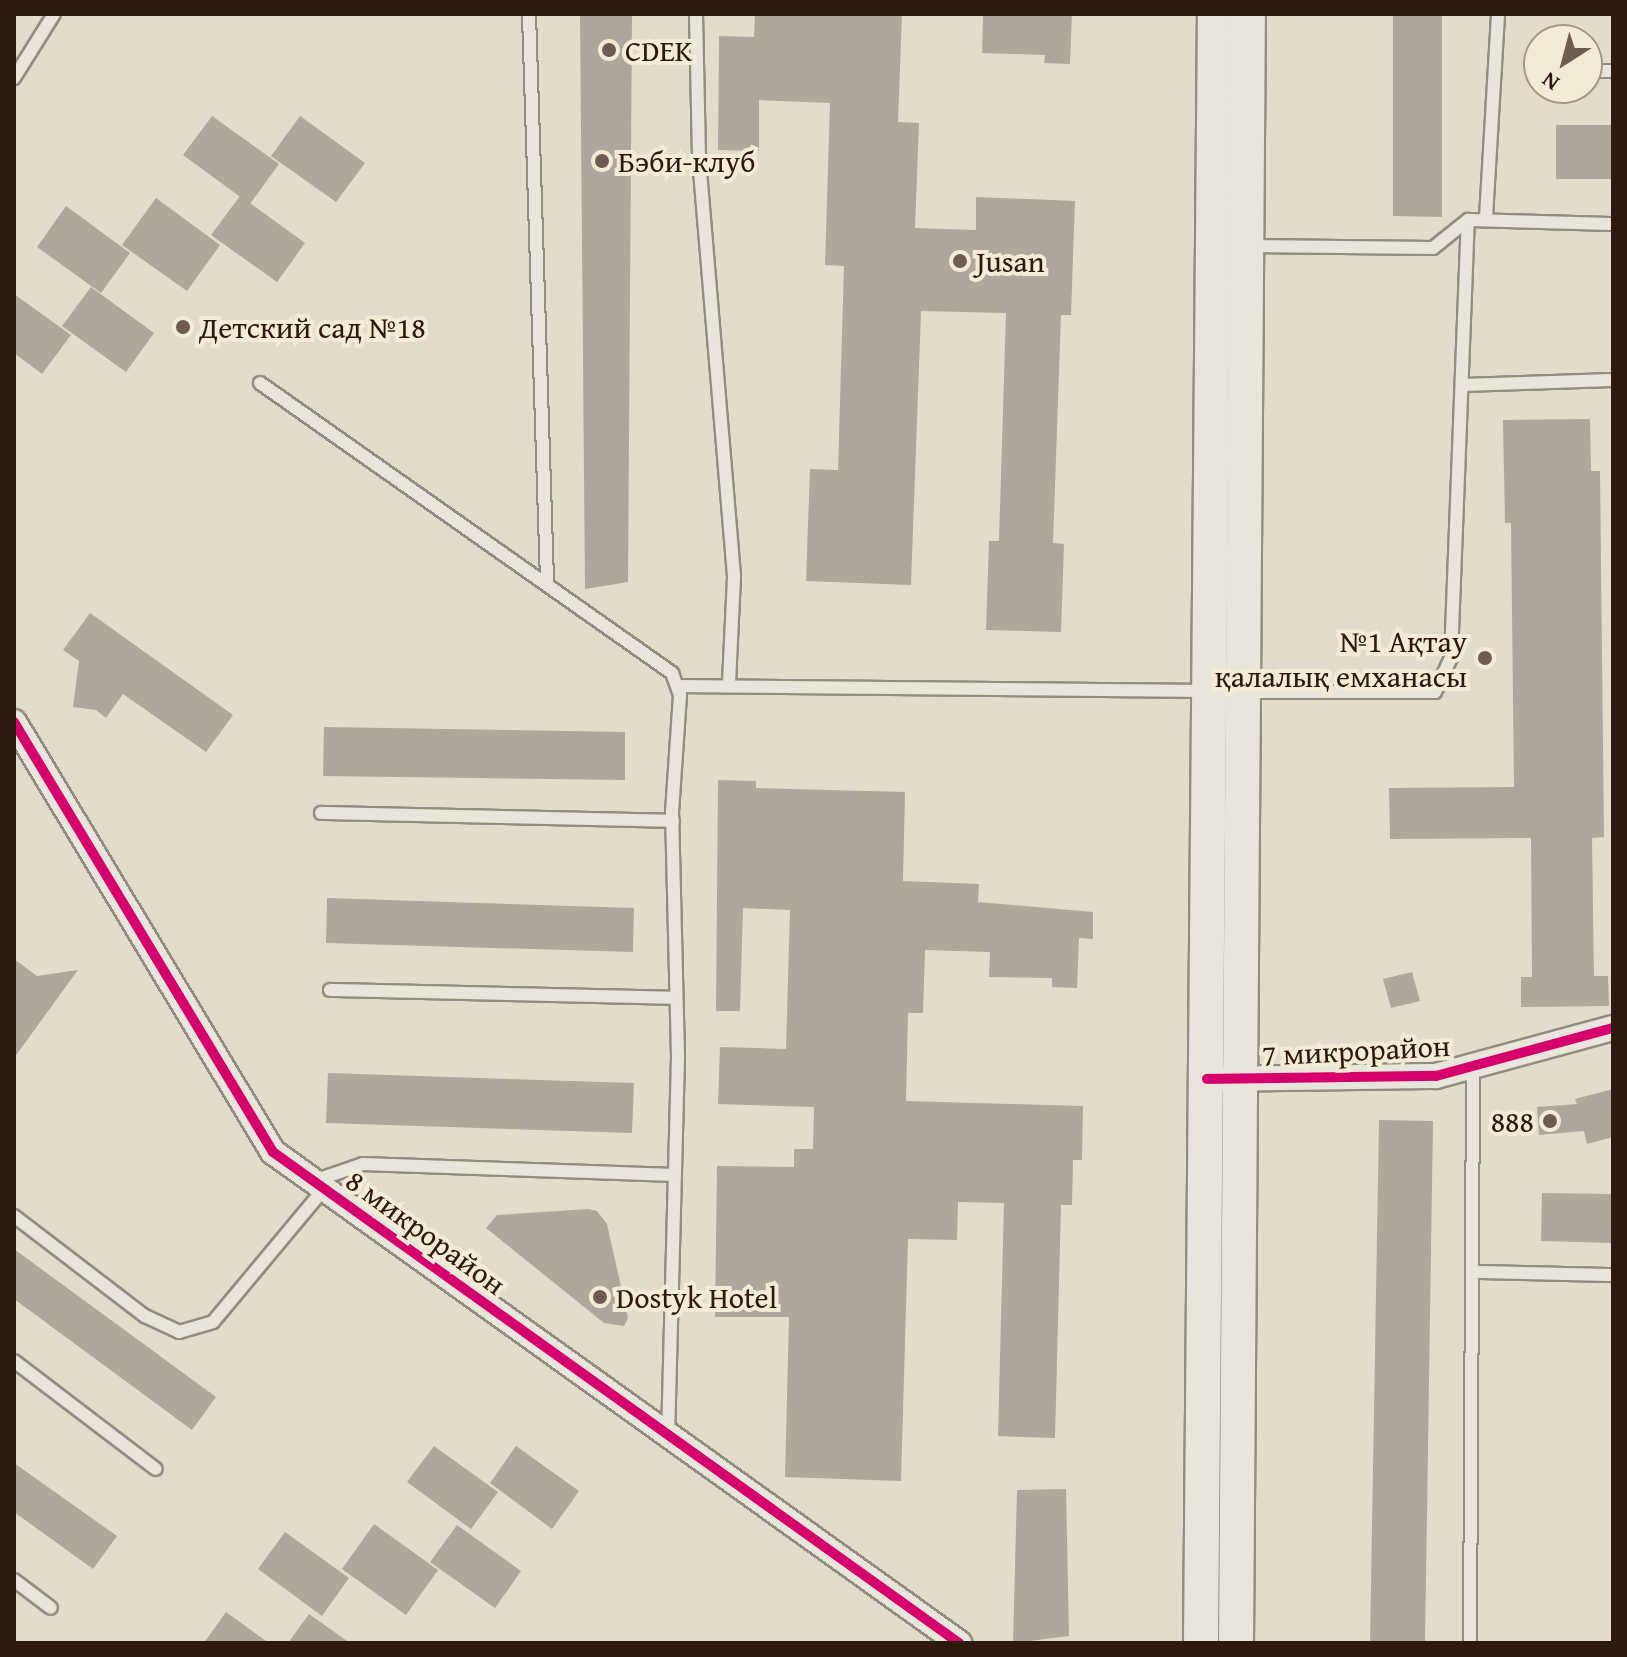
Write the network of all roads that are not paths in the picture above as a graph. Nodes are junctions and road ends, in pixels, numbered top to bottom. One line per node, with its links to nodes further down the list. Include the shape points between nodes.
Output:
1 (54, 14): 7 (lane)
2 (529, 14): 15 (lane)
3 (696, 14): 16 (lane, via 699,159 734,577)
4 (1215, 14): 18 (main road)
5 (1248, 14): 11 (main road)
6 (1498, 14): 8 (lane)
7 (14, 78)
8 (1486, 217): 9 (lane); 10 (lane)
9 (1468, 220): 11 (lane, via 1433,248); 14 (lane)
10 (1613, 224)
11 (1246, 246): 18 (main road)
12 (1613, 380): 14 (lane)
13 (260, 383): 15 (lane)
14 (1462, 385): 18 (lane, via 1451,658 1435,692)
15 (547, 582): 17 (lane, via 672,673)
16 (729, 683): 17 (lane); 18 (lane, via 1034,693)
17 (677, 686): 21 (lane)
18 (1227, 692): 26 (main road)
19 (14, 722): 28 (street, 8 микрорайон, via 273,1152)
20 (321, 813): 21 (lane)
21 (673, 821): 23 (lane)
22 (330, 990): 23 (lane)
23 (676, 998): 27 (lane)
24 (1613, 1028): 25 (street, 7 микрорайон)
25 (1473, 1066): 26 (street, 7 микрорайон, via 1436,1076); 30 (lane)
26 (1224, 1080): 38 (main road); 39 (main road)
27 (675, 1175): 28 (lane, via 363,1164); 33 (lane)
28 (319, 1185): 29 (lane, via 240,1296 213,1322 179,1332 145,1316); 33 (street, 8 микрорайон)
29 (14, 1216)
30 (1476, 1272): 31 (lane); 40 (lane)
31 (1613, 1275)
32 (14, 1361): 34 (lane)
33 (668, 1435): 37 (street, 8 микрорайон)
34 (156, 1469)
35 (14, 1580): 36 (lane)
36 (51, 1608)
37 (959, 1643)
38 (1201, 1643)
39 (1236, 1643)
40 (1470, 1643)

